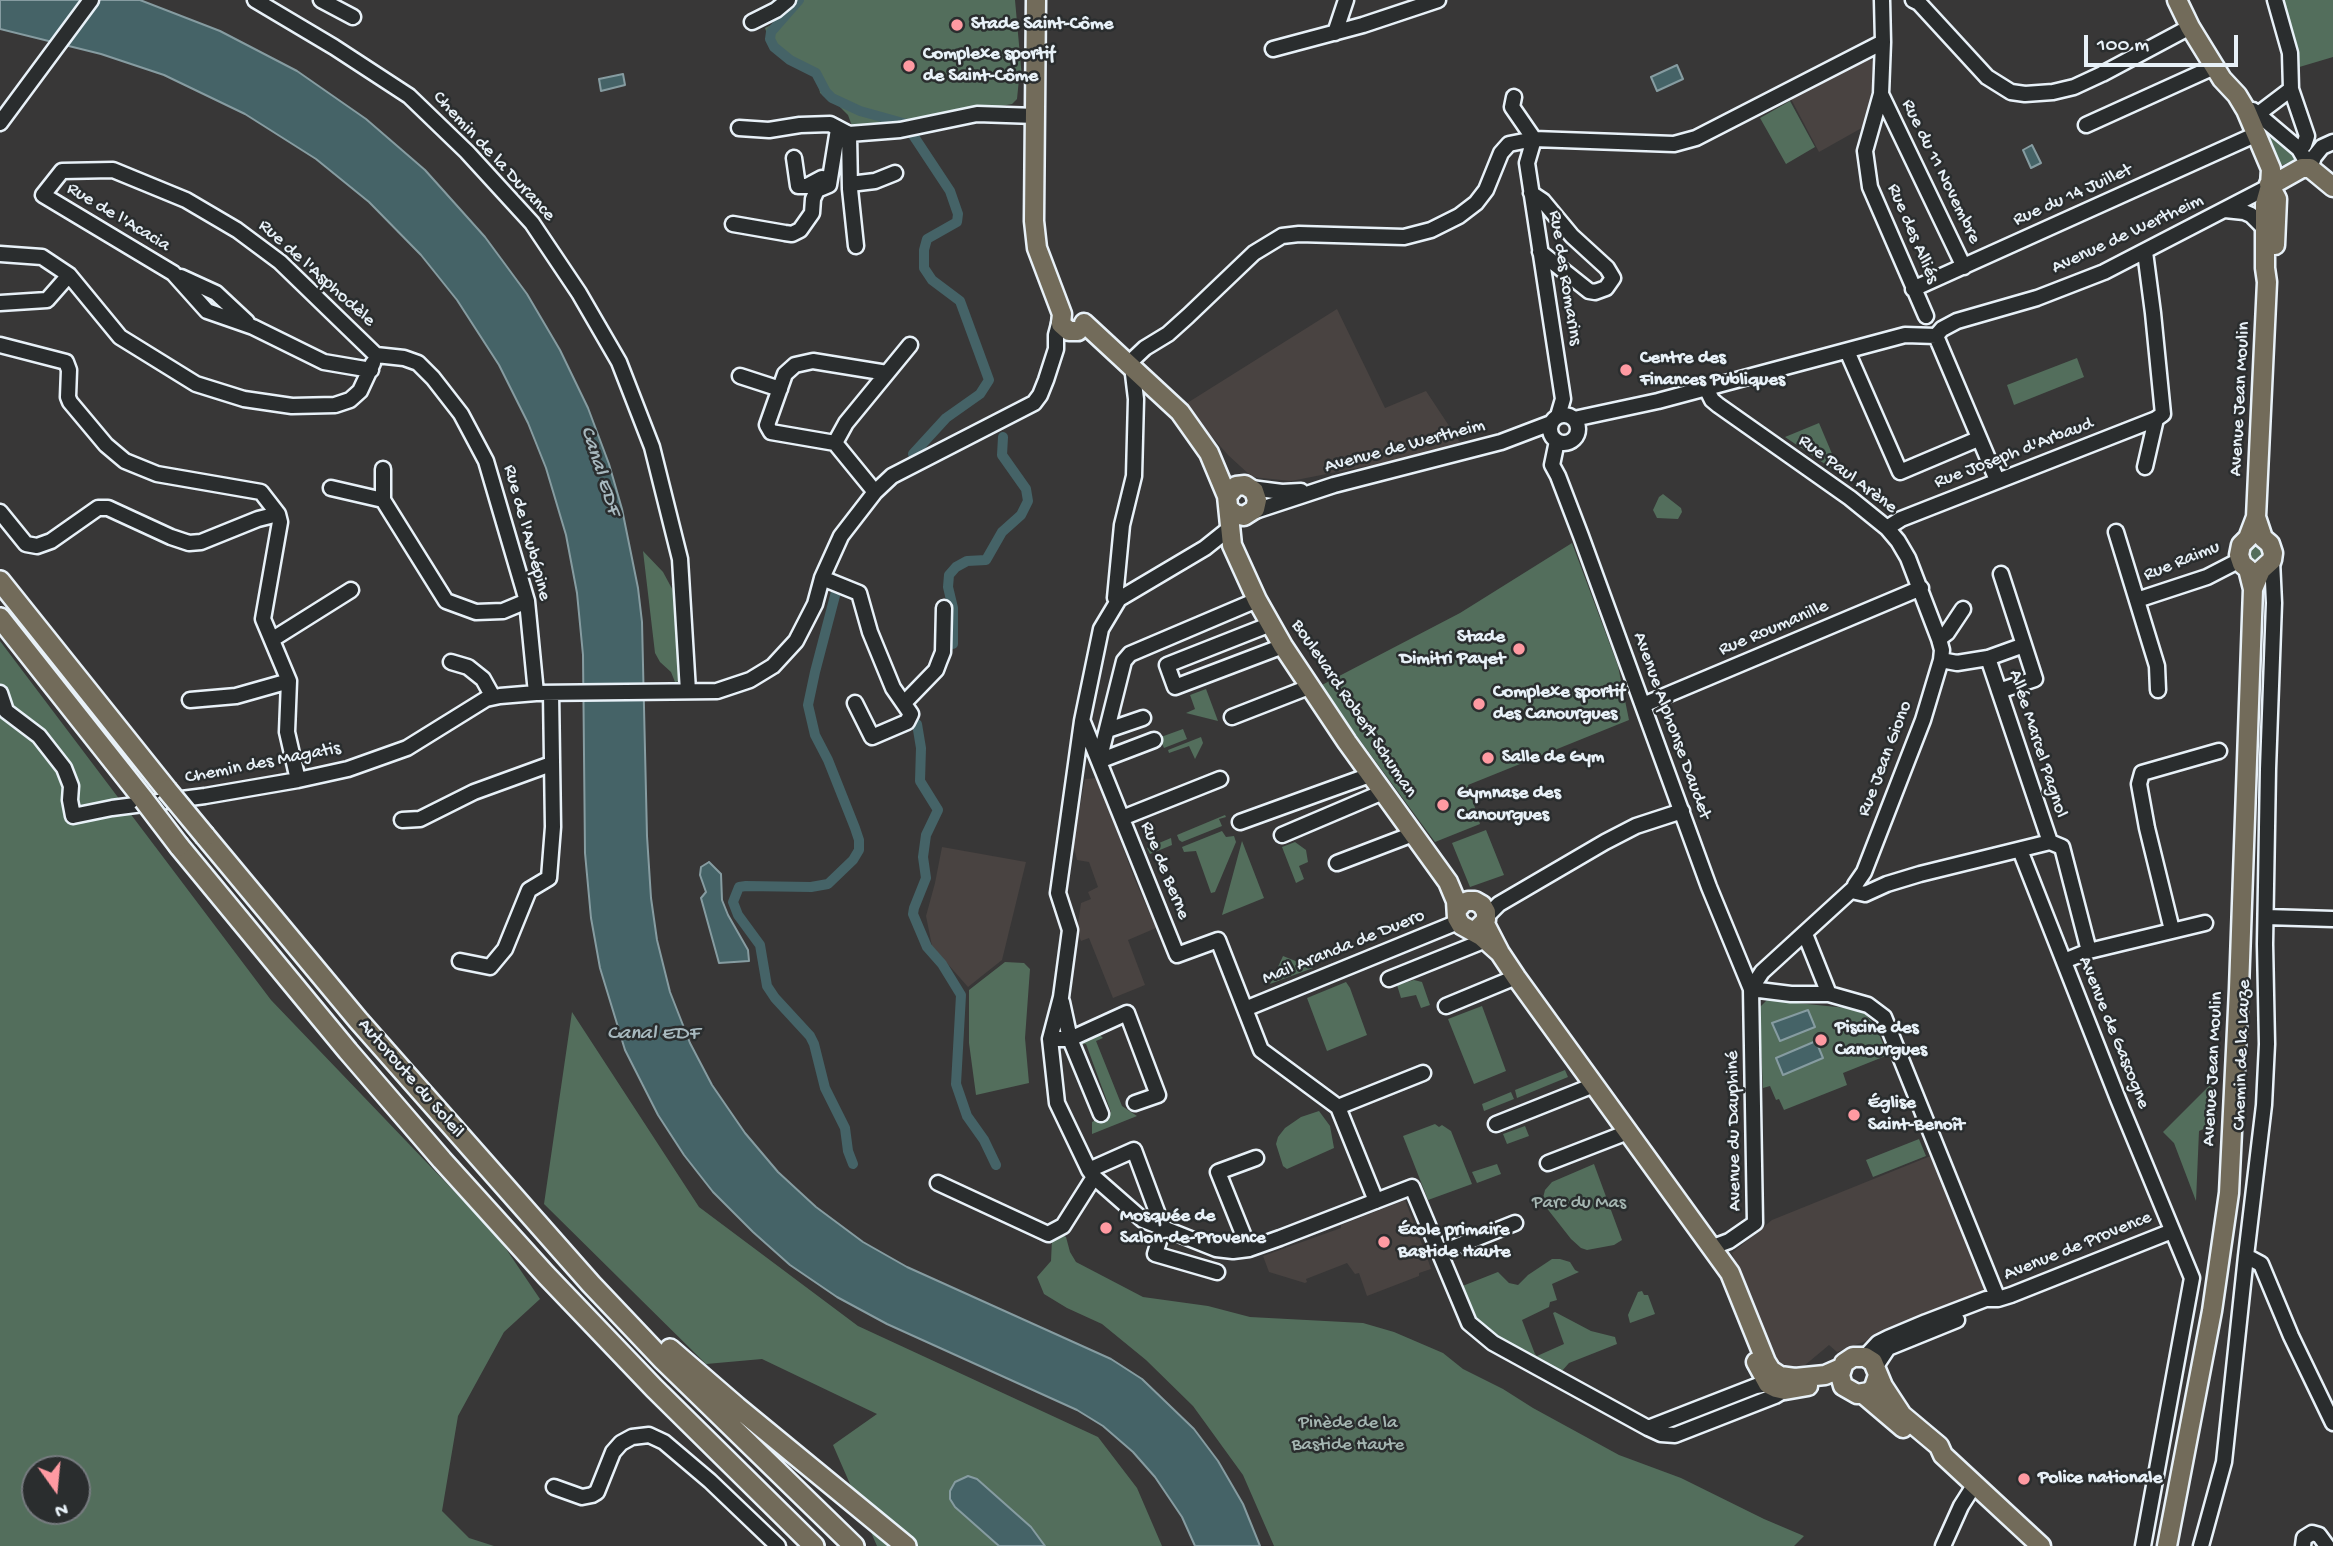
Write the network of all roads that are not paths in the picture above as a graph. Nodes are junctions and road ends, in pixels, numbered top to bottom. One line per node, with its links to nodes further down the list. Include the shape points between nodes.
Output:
1 (91, 0): 25 (street)
2 (255, 0): 114 (street, Chemin de la Durance, via 409,96 532,223 579,293 618,362 652,447 680,559)
3 (321, 0): 12 (street)
4 (788, 0): 13 (street)
5 (1036, 0): 24 (main road)
6 (1346, 0): 15 (street)
7 (1438, 0): 15 (street)
8 (1882, 0): 16 (street, Rue des Alliés)
9 (1913, 0): 14 (street, via 1987,77 2011,92 2025,94 2074,87)
10 (2176, 0): 14 (main road)
11 (2275, 0): 19 (street, via 2290,53)
12 (353, 17)
13 (752, 22)
14 (2190, 27): 18 (main road)
15 (1335, 33): 17 (street)
16 (1884, 42): 20 (street, Rue des Alliés); 30 (street, via 1696,138 1675,144)
17 (1273, 49)
18 (2218, 73): 21 (main road); 26 (street); 29 (main road)
19 (2291, 89): 23 (street); 33 (street, via 2307,136)
20 (1881, 94): 51 (street, Rue du 11 Novembre); 54 (street, Rue des Alliés, via 1865,151 1870,187)
21 (2237, 95): 23 (street); 40 (main road, via 2271,169)
22 (1514, 97): 30 (street, via 1512,107)
23 (2258, 114): 33 (street)
24 (1036, 116): 28 (street, via 977,114 900,130); 56 (main road, via 1034,221 1040,260)
25 (0, 122)
26 (2086, 125)
27 (739, 128): 28 (street, via 769,131 830,124)
28 (844, 131): 36 (street); 39 (street)
29 (2248, 138): 40 (main road); 51 (street, Rue du 14 Juillet)
30 (1534, 139): 32 (street); 35 (street)
31 (2333, 142): 37 (street, via 2322,147)
32 (1509, 144): 35 (street); 66 (street, via 1476,203 1445,224 1404,237 1282,236 1254,253 1178,325 1145,348)
33 (2300, 149): 37 (street)
34 (794, 158): 36 (street, via 798,186 807,187)
35 (1527, 163): 42 (street, Rue des Romarins)
36 (832, 166): 45 (street, via 828,185 817,190 812,213 800,230 792,234)
37 (2310, 168): 40 (main road); 41 (main road)
38 (895, 173): 39 (street)
39 (850, 184): 47 (street)
40 (2270, 186): 44 (street, Avenue de Wertheim); 46 (main road, Avenue Jean Moulin); 53 (main road, Avenue Jean Moulin, via 2277,199 2277,222)
41 (2333, 187)
42 (1531, 194): 48 (street, Rue des Romarins); 48 (street, via 1543,201 1613,278 1606,288 1589,291)
43 (43, 195): 63 (street, Rue de l'Asphodèle, via 62,171 113,170 186,200 280,262); 64 (street, Rue de l'Acacia, via 173,273 216,293 253,327 324,362)
44 (2225, 210): 46 (street, via 2251,215); 49 (street, Avenue de Wertheim)
45 (733, 224)
46 (2265, 229): 53 (main road, Avenue Jean Moulin)
47 (856, 246)
48 (1540, 252): 71 (street, Rue des Romarins)
49 (2145, 252): 57 (street, Avenue de Wertheim, via 2062,289); 70 (street, via 2162,414)
50 (0, 254): 52 (street, via 42,257)
51 (1964, 267): 54 (street, Rue du 14 Juillet)
52 (69, 275): 55 (street, via 47,300); 64 (street, via 120,337 196,384 292,407 335,405 360,391)
53 (2267, 282): 89 (main road, Avenue Jean Moulin)
54 (1913, 289): 57 (street, Rue des Alliés)
55 (0, 303)
56 (1065, 314): 58 (main road, via 1082,312); 61 (street)
57 (1932, 326): 62 (street, Avenue de Wertheim); 72 (street, Rue des Alliés)
58 (1079, 328): 61 (street); 66 (main road)
59 (0, 345): 86 (street, via 66,362 68,397 106,445 125,461 157,474 261,492)
60 (910, 345): 65 (street)
61 (1056, 349): 81 (street, via 1034,403 892,476)
62 (1847, 351): 68 (street, Avenue de Wertheim); 72 (street, via 1900,472)
63 (376, 355): 64 (street); 100 (street, Rue de l'Aubépine, via 418,363 461,414 491,472)
64 (371, 370)
65 (887, 373): 69 (street, via 813,361 795,365 785,374); 73 (street)
66 (1135, 373): 74 (main road, via 1180,412); 97 (street, via 1134,476 1122,525)
67 (740, 376): 69 (street)
68 (1706, 388): 71 (street, Avenue de Wertheim); 87 (street, Rue Paul Arène, via 1718,405)
69 (780, 389): 73 (street, via 767,425 771,432)
70 (2156, 419): 75 (street); 77 (street, Rue Joseph d'Arbaud)
71 (1564, 428): 80 (street, Avenue de Wertheim); 123 (street, Avenue Alphonse Daudet, via 1558,476)
72 (1978, 439): 77 (street, Rue des Alliés)
73 (835, 443): 81 (street)
74 (1209, 453): 78 (main road); 83 (main road, Boulevard Robert Schuman)
75 (2145, 467)
76 (383, 469): 82 (street)
77 (1997, 480): 87 (street, Rue Joseph d'Arbaud)
78 (1248, 486): 80 (street, Avenue de Wertheim, via 1282,492); 83 (main road, via 1236,486); 85 (main road, via 1257,500)
79 (331, 488): 82 (street)
80 (1320, 490): 85 (street, Avenue de Wertheim)
81 (875, 492): 93 (street, via 841,536)
82 (383, 500): 100 (street, via 446,601 476,612 503,611)
83 (1228, 502): 85 (main road, via 1240,516); 90 (main road, Boulevard Robert Schuman)
84 (0, 512): 86 (street, via 26,544 37,546 98,508 189,543)
85 (1250, 513): 90 (main road)
86 (278, 514): 105 (street, via 263,614)
87 (1887, 528): 95 (street, Rue Paul Arène)
88 (2116, 533): 99 (street, Rue Raimu)
89 (2255, 538): 91 (main road, via 2241,545); 91 (main road, Avenue Jean Moulin, via 2272,548)
90 (1233, 542): 98 (main road, Boulevard Robert Schuman); 126 (street, via 1205,548 1119,600 1101,629)
91 (2255, 565): 99 (street, Rue Raimu, via 2229,564 2207,577); 148 (street, Chemin de la Lauze, via 2274,603); 202 (main road, Avenue Jean Moulin, via 2229,1193 2212,1311)
92 (2001, 574): 107 (street)
93 (822, 578): 114 (street, via 796,641 773,666 717,691); 122 (street, via 859,593 870,632)
94 (0, 581): 185 (highway, Autoroute du Soleil, bridge, via 358,1020)
95 (1921, 588): 106 (street, Rue Paul Arène); 123 (street, Rue Roumanille)
96 (351, 590): 105 (street)
97 (1115, 598)
98 (1257, 600): 104 (main road, Boulevard Robert Schuman); 127 (street, via 1130,654 1124,661)
99 (2137, 600): 116 (street, Rue Raimu, via 2157,666)
100 (527, 601): 118 (street, Rue de l'Aubépine)
101 (944, 608): 122 (street, via 943,652 936,670)
102 (1963, 609): 106 (street)
103 (0, 618): 196 (highway, Autoroute du Soleil, bridge, via 348,1051 520,1246 654,1388)
104 (1271, 624): 108 (main road, Boulevard Robert Schuman); 108 (street, via 1167,665 1175,687)
105 (272, 639): 112 (street)
106 (1939, 639): 110 (street, Rue Paul Arène)
107 (2024, 645): 109 (street); 115 (street, via 2035,679)
108 (1283, 646): 113 (main road, Boulevard Robert Schuman)
109 (1988, 658): 110 (street, via 1957,663); 115 (street, Allée Marcel Pagnol)
110 (1941, 660): 146 (street, Rue Jean Giono)
111 (451, 662): 119 (street, via 476,673)
112 (289, 681): 120 (street, via 236,696); 134 (street, via 287,732)
113 (1309, 687): 124 (street); 132 (main road, Boulevard Robert Schuman)
114 (688, 691): 118 (street, Chemin des Magatis)
115 (1999, 691): 143 (street, Allée Marcel Pagnol)
116 (2158, 691)
117 (0, 693): 134 (street, Chemin des Magatis, via 6,711 40,736 64,768 71,786 73,816)
118 (543, 693): 119 (street, Chemin des Magatis); 131 (street, Rue de l'Aubépine, via 553,726)
119 (493, 697): 134 (street, Chemin des Magatis, via 407,748 348,769)
120 (190, 700)
121 (855, 703): 122 (street, via 872,737 907,722 911,714)
122 (904, 703)
123 (1643, 705): 137 (street, Avenue Alphonse Daudet)
124 (1231, 717)
125 (1143, 718): 127 (street)
126 (1082, 721): 130 (street, Rue de Berne); 135 (street)
127 (1108, 730): 130 (street)
128 (1154, 740): 130 (street)
129 (2219, 751): 151 (street, via 2142,773 2139,784)
130 (1097, 757): 135 (street, via 1084,762); 138 (street, Rue de Berne)
131 (551, 764): 139 (street, via 474,792 420,819); 154 (street, Rue de l'Aubépine, via 549,878 529,890 505,949 490,967)
132 (1370, 775): 136 (main road, Boulevard Robert Schuman); 140 (street)
133 (1220, 779): 138 (street)
134 (298, 780)
135 (1075, 780): 160 (street, via 1058,893 1070,930)
136 (1383, 792): 141 (main road, Boulevard Robert Schuman); 142 (street)
137 (1682, 811): 147 (street, via 1636,826); 158 (street, Avenue Alphonse Daudet)
138 (1122, 818): 162 (street, Rue de Berne, via 1177,955 1218,940)
139 (402, 820)
140 (1240, 822)
141 (1413, 834): 145 (street); 147 (main road, Boulevard Robert Schuman)
142 (1282, 835)
143 (2050, 842): 144 (street); 153 (street, Allée Marcel Pagnol, via 2062,847)
144 (2020, 849): 146 (street, via 1887,884); 155 (street, Avenue de Gascogne)
145 (1336, 863)
146 (1863, 884): 152 (street)
147 (1477, 917): 156 (main road, Boulevard Robert Schuman); 157 (street); 162 (street, Mail Aranda de Duero)
148 (2266, 917): 149 (street); 183 (street, Chemin de la Lauze, via 2264,1105)
149 (2333, 919)
150 (2205, 923): 151 (street)
151 (2172, 930): 153 (street)
152 (1805, 934): 158 (street, via 1762,972); 159 (street)
153 (2089, 951): 155 (street)
154 (460, 961)
155 (2064, 961): 179 (street, Avenue de Gascogne)
156 (1517, 977): 161 (street); 166 (main road, Boulevard Robert Schuman)
157 (1389, 979)
158 (1751, 989): 159 (street); 181 (street, Avenue du Dauphiné, via 1755,1223)
159 (1829, 994): 186 (street, via 1868,1005 1884,1017)
160 (1060, 997): 163 (street); 164 (street)
161 (1446, 1006)
162 (1245, 1009): 168 (street, via 1261,1050)
163 (1070, 1039): 164 (street); 167 (street, via 1127,1013 1158,1095); 169 (street)
164 (1050, 1040): 174 (street, via 1057,1102)
165 (1423, 1073): 168 (street)
166 (1594, 1085): 170 (street); 171 (main road, Boulevard Robert Schuman)
167 (1135, 1103)
168 (1338, 1107): 176 (street)
169 (1101, 1114)
170 (1496, 1124)
171 (1628, 1132): 173 (street); 181 (main road, Boulevard Robert Schuman)
172 (1256, 1158): 180 (street, via 1218,1172)
173 (1548, 1163)
174 (1091, 1173): 175 (street, via 1063,1226 1048,1234); 178 (street, via 1143,1220); 178 (street, via 1134,1150)
175 (938, 1183)
176 (1376, 1201): 180 (street); 182 (street, via 1412,1187)
177 (1515, 1223): 182 (street)
178 (1163, 1228): 180 (street, via 1216,1249); 184 (street, via 1155,1254)
179 (2172, 1231): 186 (street, Avenue de Provence); 201 (street, Avenue de Gascogne, via 2190,1271 2192,1288)
180 (1249, 1249)
181 (1716, 1252): 189 (main road, Boulevard Robert Schuman, via 1730,1273 1766,1362); 189 (main road, Boulevard Robert Schuman, via 1755,1361)
182 (1440, 1253): 189 (street, via 1469,1323 1493,1343 1648,1428 1756,1386)
183 (2246, 1256): 191 (street, via 2261,1265); 203 (street, Chemin de la Lauze, via 2224,1462)
184 (1217, 1272)
185 (591, 1284): 197 (highway, Autoroute du Soleil); 198 (highway, via 609,1287 671,1350)
186 (1998, 1299): 187 (street, Avenue de Provence, via 1986,1299 1878,1343)
187 (1873, 1366): 188 (main road, via 1859,1356 1848,1359); 190 (main road, via 1874,1387); 192 (main road)
188 (1842, 1377): 189 (main road, via 1825,1375); 190 (main road, via 1852,1393)
189 (1783, 1384)
190 (1863, 1394): 192 (main road)
191 (2333, 1423)
192 (1909, 1427): 193 (main road)
193 (1975, 1484): 199 (street); 200 (main road)
194 (554, 1487): 195 (street, via 582,1497 592,1495 621,1443 649,1435 701,1473)
195 (778, 1546)
196 (814, 1546)
197 (854, 1546)
198 (906, 1546)
199 (1943, 1546)
200 (2041, 1546)
201 (2143, 1546)
202 (2167, 1546)
203 (2201, 1546)
204 (2303, 1546): 205 (street, via 2304,1538 2312,1534 2319,1535)
205 (2327, 1546)

